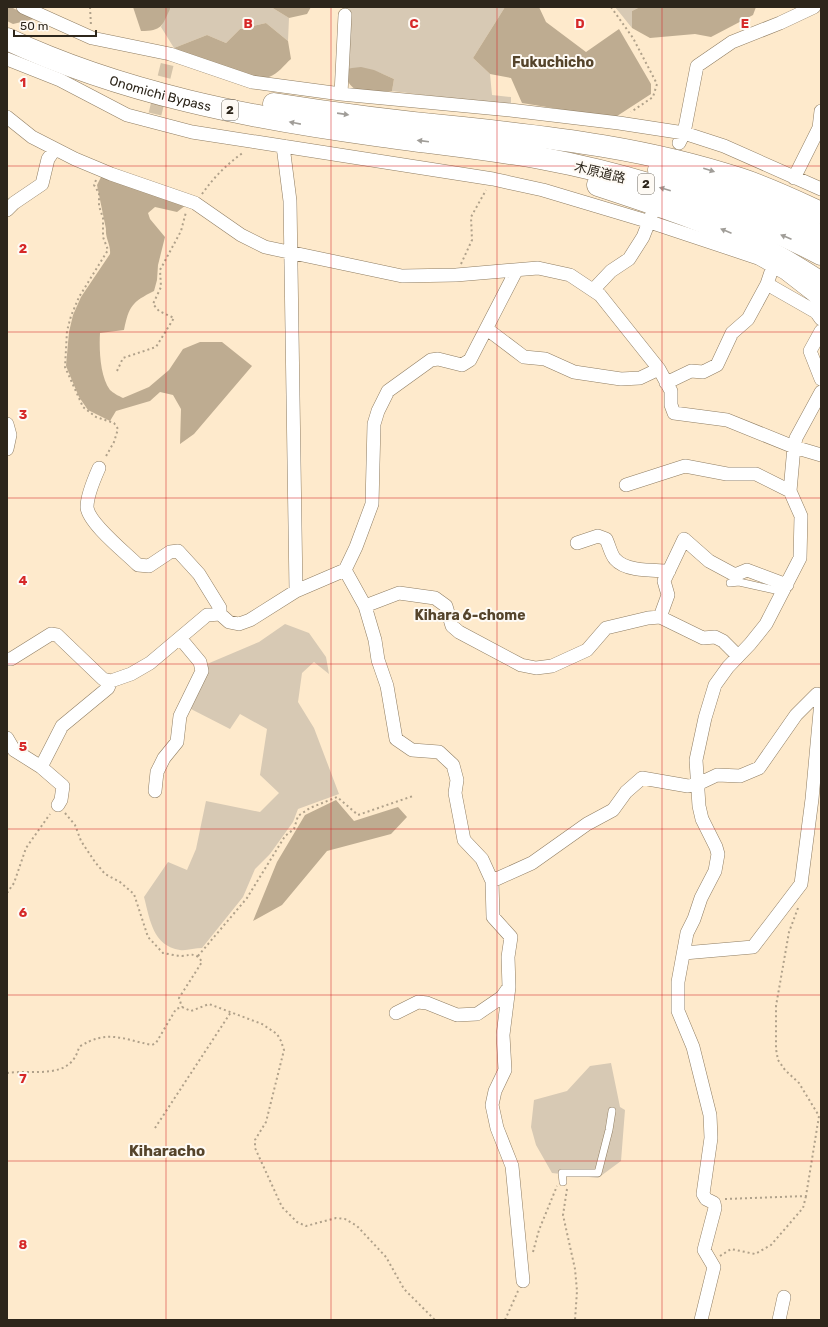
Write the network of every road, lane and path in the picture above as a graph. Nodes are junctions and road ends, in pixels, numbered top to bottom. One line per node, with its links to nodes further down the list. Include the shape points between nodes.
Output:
1 (23, 7): 7 (street)
2 (90, 7): 7 (path)
3 (611, 7): 15 (path, via 633,38 657,84 653,97)
4 (814, 7): 17 (street, via 732,42 697,66)
5 (345, 15): 12 (street)
6 (7, 31): 16 (highway, Onomichi Bypass / 2, one-way to 16, via 66,55 179,87)
7 (92, 38): 12 (street, via 252,82)
8 (7, 39): 11 (highway, Onomichi Bypass / 2)
9 (30, 58): 11 (lane)
10 (7, 59): 18 (street, via 60,80 127,115 153,118 192,132)
11 (82, 70): 16 (highway, Onomichi Bypass / 2, one-way to 11, via 325,128 178,98)
12 (341, 94): 15 (street)
13 (821, 111): 22 (street, via 819,128)
14 (7, 116): 20 (street, via 32,137)
15 (619, 122): 17 (street)
16 (463, 137): 27 (highway, 2, one-way to 27, via 535,135 646,153 741,179); 29 (highway, 木原道路 / 2, via 542,141 611,156 679,176 744,200); 31 (highway, 木原道路 / 2, one-way to 16, via 733,214 672,192 607,172 540,158); 35 (highway, one-way to 16, via 770,252 688,216 531,164)
17 (682, 138): 22 (street, via 724,146)
18 (253, 141): 19 (street); 25 (path, via 252,146 228,163)
19 (283, 146): 23 (street); 30 (street, via 290,201)
20 (55, 149): 21 (street); 26 (street, via 48,159 42,184)
21 (102, 170): 25 (street); 51 (path, via 94,185 99,193 103,237 108,250 79,297 71,316 67,331 65,367 83,408 96,417 114,423 118,429 114,442)
22 (794, 178): 24 (street)
23 (493, 179): 28 (street); 34 (path, via 471,216 472,240)
24 (821, 189)
25 (195, 202): 30 (street, via 241,236 265,248); 43 (path, via 186,213 181,231 160,270 161,287 153,304 159,311 174,318 156,347 123,358)
26 (7, 210)
27 (821, 213)
28 (651, 217): 32 (street); 37 (street, via 629,259 611,271)
29 (821, 236)
30 (290, 252): 34 (street, via 402,276); 59 (street)
31 (821, 254)
32 (773, 266): 36 (street); 38 (street)
33 (516, 271): 34 (street); 37 (street, via 538,268 570,275); 40 (street)
34 (456, 275)
35 (821, 283)
36 (767, 284): 39 (street, via 816,312); 45 (street, via 748,319 732,333 717,365 702,372 691,371)
37 (594, 289): 42 (street)
38 (821, 301)
39 (821, 319)
40 (487, 329): 42 (street, via 524,357 545,359 574,372 621,379 640,378); 55 (street, via 470,360 462,365 438,359 431,360 388,391 374,424 372,504 356,547)
41 (821, 331): 44 (street, via 810,351)
42 (659, 368): 45 (street)
43 (117, 371)
44 (821, 379)
45 (666, 383): 48 (street, via 671,391 671,406 674,413 727,420)
46 (821, 392): 48 (street, via 796,438)
47 (7, 424): 49 (street, via 10,435)
48 (794, 447): 50 (street); 53 (street)
49 (7, 449)
50 (821, 455)
51 (99, 468): 61 (street, via 87,507 92,520 138,565 149,566 170,552 178,551 199,574 220,608)
52 (626, 485): 53 (street, via 685,466 727,474 756,474)
53 (790, 491): 58 (street, via 800,516 800,558)
54 (577, 543): 56 (street, via 598,536 606,539 614,559 621,564 632,568)
55 (344, 570): 59 (street); 60 (street)
56 (669, 571): 58 (street, via 684,539 709,561 735,574 747,570); 62 (street, via 664,581 668,595)
57 (730, 583): 58 (lane)
58 (785, 589): 64 (street, via 766,624)
59 (296, 591): 61 (street, via 250,620 239,624 229,622)
60 (365, 606): 62 (street, via 400,593 435,598 446,606 452,626 459,632 521,665 536,668 552,666 587,650 606,628); 74 (street, via 387,686 396,739 412,750 439,752 453,764 457,780 455,793 464,840 482,858)
61 (220, 614): 63 (street, via 207,615)
62 (660, 616): 64 (street, via 703,638 715,636)
63 (180, 638): 66 (street, via 150,663 131,674); 70 (street, via 200,662 202,671 180,716 176,742 157,772)
64 (738, 656): 69 (street, via 715,685 696,760)
65 (7, 659): 66 (street, via 51,634 57,635 103,679)
66 (111, 681): 68 (street, via 108,688 62,726)
67 (7, 738): 68 (street, via 14,750)
68 (42, 767): 73 (street, via 63,786)
69 (698, 784): 72 (street, via 717,775 740,776 759,768 796,715 817,694 821,701); 74 (street, via 688,786 642,778 626,792 613,810 587,824 532,864); 77 (street, via 702,819 718,854 714,872 687,933)
70 (155, 791)
71 (412, 796): 78 (path, via 358,815 337,797 298,816 294,829 285,836 247,898)
72 (816, 799): 75 (street)
73 (58, 805): 76 (path, via 26,848 14,883); 78 (path, via 76,825 81,841 105,874 134,894 148,936 163,953)
74 (492, 881): 79 (street, via 493,917 511,937 508,957)
75 (801, 884): 77 (street, via 753,947); 87 (path, via 804,888 789,932 776,1006 776,1049 778,1060 799,1083 820,1116)
76 (7, 893)
77 (684, 953): 88 (street, via 678,982 678,1011 693,1047 710,1115 711,1138 703,1194)
78 (198, 956): 80 (path, via 202,962 179,998)
79 (510, 987): 82 (street, via 502,997 477,1014 457,1015 418,1002); 91 (street, via 503,1035 506,1070 495,1091 492,1105 497,1128 512,1166)
80 (182, 1007): 81 (path, via 191,1010 210,1004); 83 (path, via 176,1009 156,1043 152,1045 106,1035 79,1047 77,1057 68,1067 39,1073)
81 (231, 1012): 85 (path); 93 (path, via 262,1024 276,1034 284,1050 266,1122 255,1140 255,1148 282,1207 297,1222 306,1226 336,1218 345,1219 357,1226 386,1257 404,1289)
82 (396, 1013)
83 (7, 1074)
84 (612, 1111): 86 (lane, via 598,1173 562,1173)
85 (155, 1128)
86 (563, 1182): 89 (path, via 558,1183); 95 (path, via 567,1188 563,1215 575,1269 577,1291)
87 (806, 1196): 88 (path, via 720,1200); 90 (path, via 803,1208 771,1246 755,1254 731,1249)
88 (714, 1203): 90 (street, via 715,1208 704,1250)
89 (531, 1258)
90 (711, 1262): 96 (street, via 714,1267)
91 (523, 1281): 94 (path)
92 (784, 1297): 97 (street)
93 (435, 1320)
94 (505, 1320)
95 (575, 1320)
96 (701, 1320)
97 (779, 1320)

